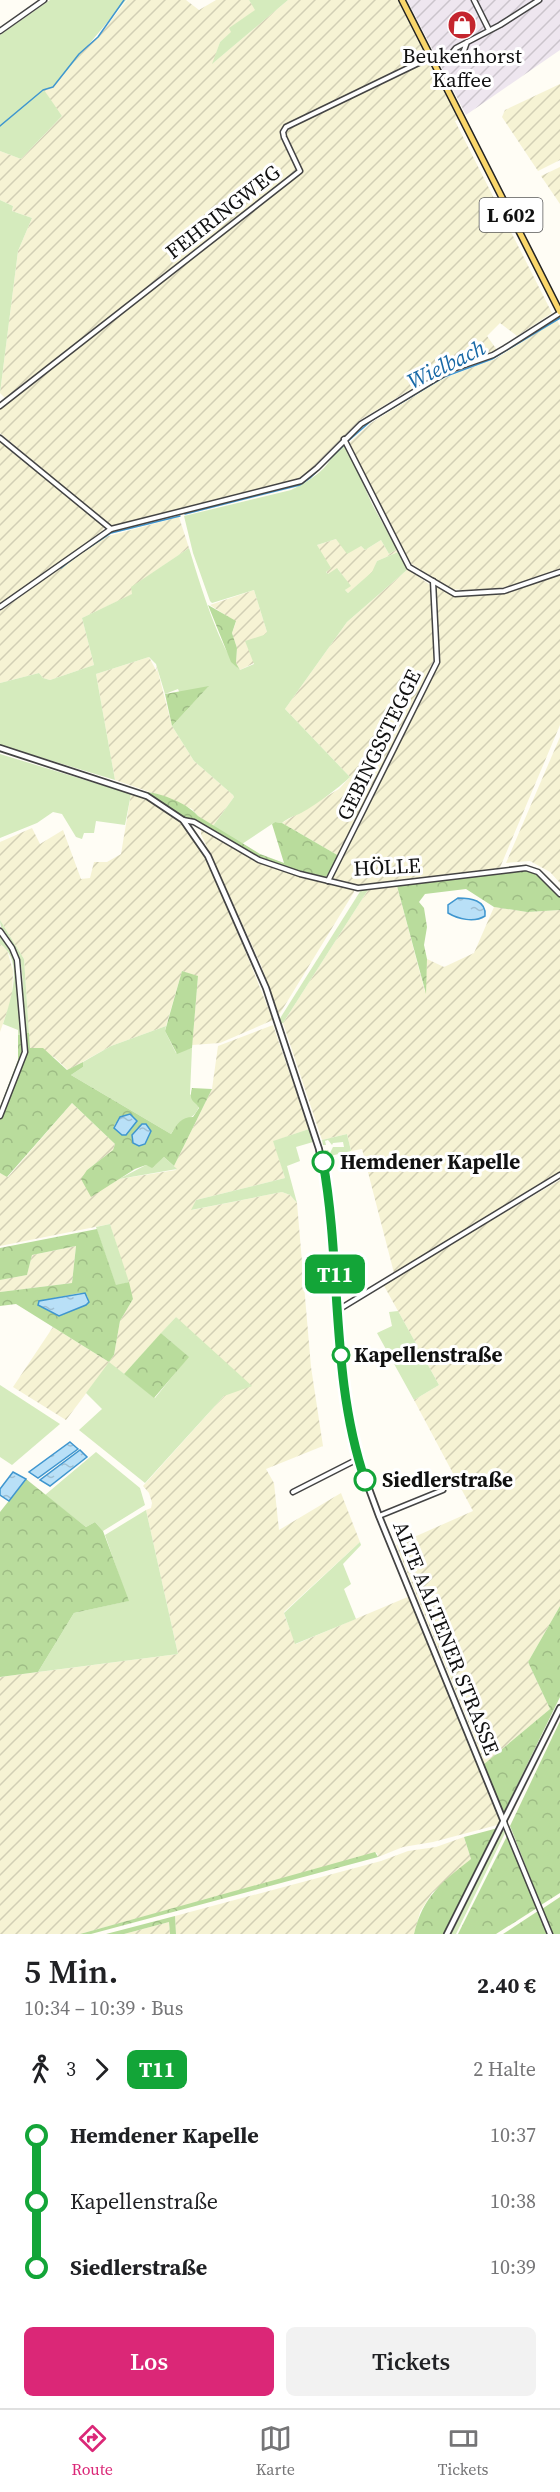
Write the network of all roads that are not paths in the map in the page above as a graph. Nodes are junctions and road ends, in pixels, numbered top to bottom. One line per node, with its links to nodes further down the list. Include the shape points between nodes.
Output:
1 (44, 0): 6 (street)
2 (402, 0): 8 (main road, L 602)
3 (474, 0): 5 (street)
4 (539, 0): 5 (street)
5 (489, 30): 7 (street)
6 (0, 31)
7 (467, 42): 7 (street, via 453,50 454,57 462,56)
8 (431, 57): 9 (main road, L 602); 10 (street, FEHRINGWEG, via 286,127 284,137 300,171)
9 (560, 313): 12 (street, via 493,355 450,370 361,423)
10 (0, 406)
11 (0, 438): 13 (street)
12 (344, 439): 13 (street, via 308,476 293,484); 15 (street, via 409,567)
13 (111, 529): 16 (street)
14 (560, 572): 15 (street, via 504,591 482,594 456,594)
15 (433, 581): 19 (street, GEBINGSSTEGGE, via 437,662)
16 (0, 607)
17 (0, 748): 18 (street, ALTE AALTENER STRASSE, via 139,792)
18 (183, 820): 19 (street, HÖLLE, via 194,822 259,860); 24 (street, ALTE AALTENER STRASSE, via 208,856 266,988 314,1126 326,1178)
19 (328, 881): 20 (street, HÖLLE, via 371,888 526,868 538,872)
20 (560, 894)
21 (0, 931): 22 (street, via 17,960 25,1052)
22 (0, 1116)
23 (560, 1175): 24 (street)
24 (338, 1310): 25 (street, ALTE AALTENER STRASSE, via 348,1419)
25 (358, 1459): 27 (street); 28 (street, ALTE AALTENER STRASSE)
26 (443, 1490): 28 (street)
27 (293, 1492)
28 (379, 1516): 30 (street, ALTE AALTENER STRASSE)
29 (560, 1708): 30 (street)
30 (504, 1822): 31 (street); 32 (street, ALTE AALTENER STRASSE)
31 (447, 1934)
32 (550, 1934)

